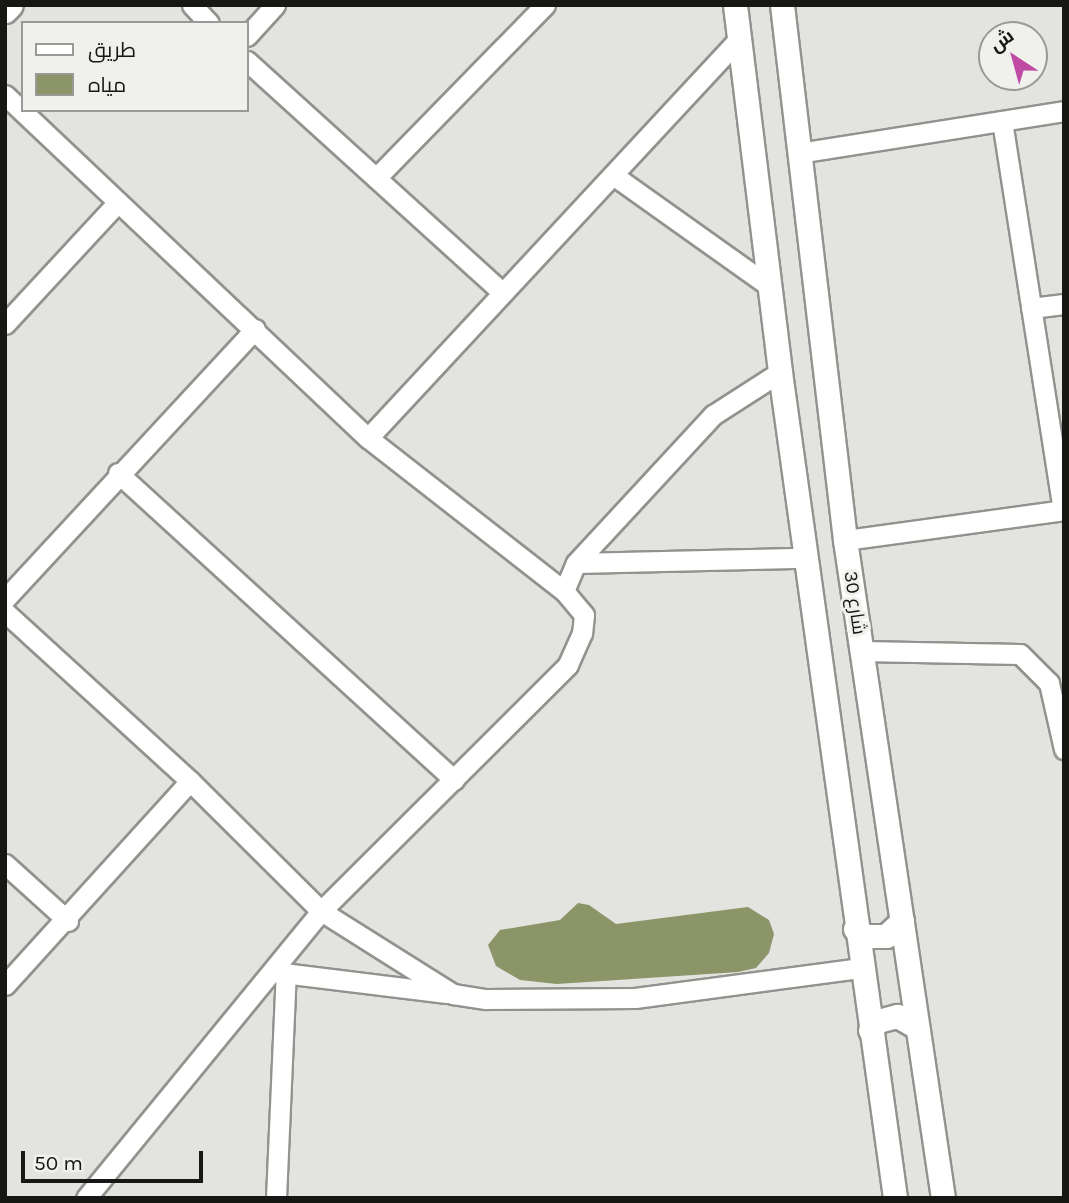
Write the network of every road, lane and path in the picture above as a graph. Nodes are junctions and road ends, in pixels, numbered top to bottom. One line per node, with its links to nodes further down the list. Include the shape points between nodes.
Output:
1 (10, 5): 7 (street)
2 (192, 5): 8 (street)
3 (275, 5): 9 (street)
4 (545, 5): 19 (street)
5 (735, 5): 10 (street)
6 (782, 5): 17 (street, شارع 30)
7 (5, 11)
8 (207, 21)
9 (248, 35)
10 (738, 40): 18 (street); 21 (street)
11 (248, 62): 19 (street)
12 (5, 95): 13 (street)
13 (21, 110)
14 (1064, 111): 16 (street)
15 (23, 112): 20 (street)
16 (1002, 121): 17 (street); 24 (street)
17 (799, 153): 32 (street, شارع 30)
18 (613, 175): 21 (street); 22 (street)
19 (376, 178): 22 (street)
20 (118, 202): 25 (street); 26 (street)
21 (769, 286): 27 (street)
22 (503, 293): 29 (street)
23 (1064, 304): 24 (street)
24 (1031, 308): 28 (street)
25 (5, 324)
26 (255, 329): 29 (street); 30 (street)
27 (780, 372): 33 (street); 34 (street, via 713,415)
28 (1056, 413): 31 (street)
29 (368, 438): 35 (street)
30 (118, 473): 36 (street); 41 (street)
31 (1064, 510): 32 (street)
32 (845, 540): 38 (street, شارع 30)
33 (805, 558): 34 (street); 47 (street)
34 (576, 563): 35 (street)
35 (564, 591): 41 (street, via 584,615 582,634 568,665)
36 (5, 599)
37 (5, 612): 42 (street)
38 (862, 651): 39 (street, via 1020,654); 46 (street, شارع 30)
39 (1058, 697): 40 (street)
40 (1064, 749)
41 (454, 780): 44 (street)
42 (190, 781): 44 (street); 45 (street)
43 (5, 864): 45 (street)
44 (321, 911): 49 (street); 51 (street)
45 (68, 921): 50 (street)
46 (902, 921): 47 (street, via 886,936 866,936); 52 (street, شارع 30)
47 (855, 929): 48 (street)
48 (861, 968): 51 (street, via 635,998 498,1000); 53 (street)
49 (278, 972): 51 (street); 54 (street); 55 (street)
50 (5, 985)
51 (453, 994)
52 (917, 1027): 53 (street, via 897,1016 878,1021); 57 (street, شارع 30)
53 (870, 1030): 56 (street)
54 (86, 1198)
55 (276, 1198)
56 (895, 1198)
57 (943, 1198)

